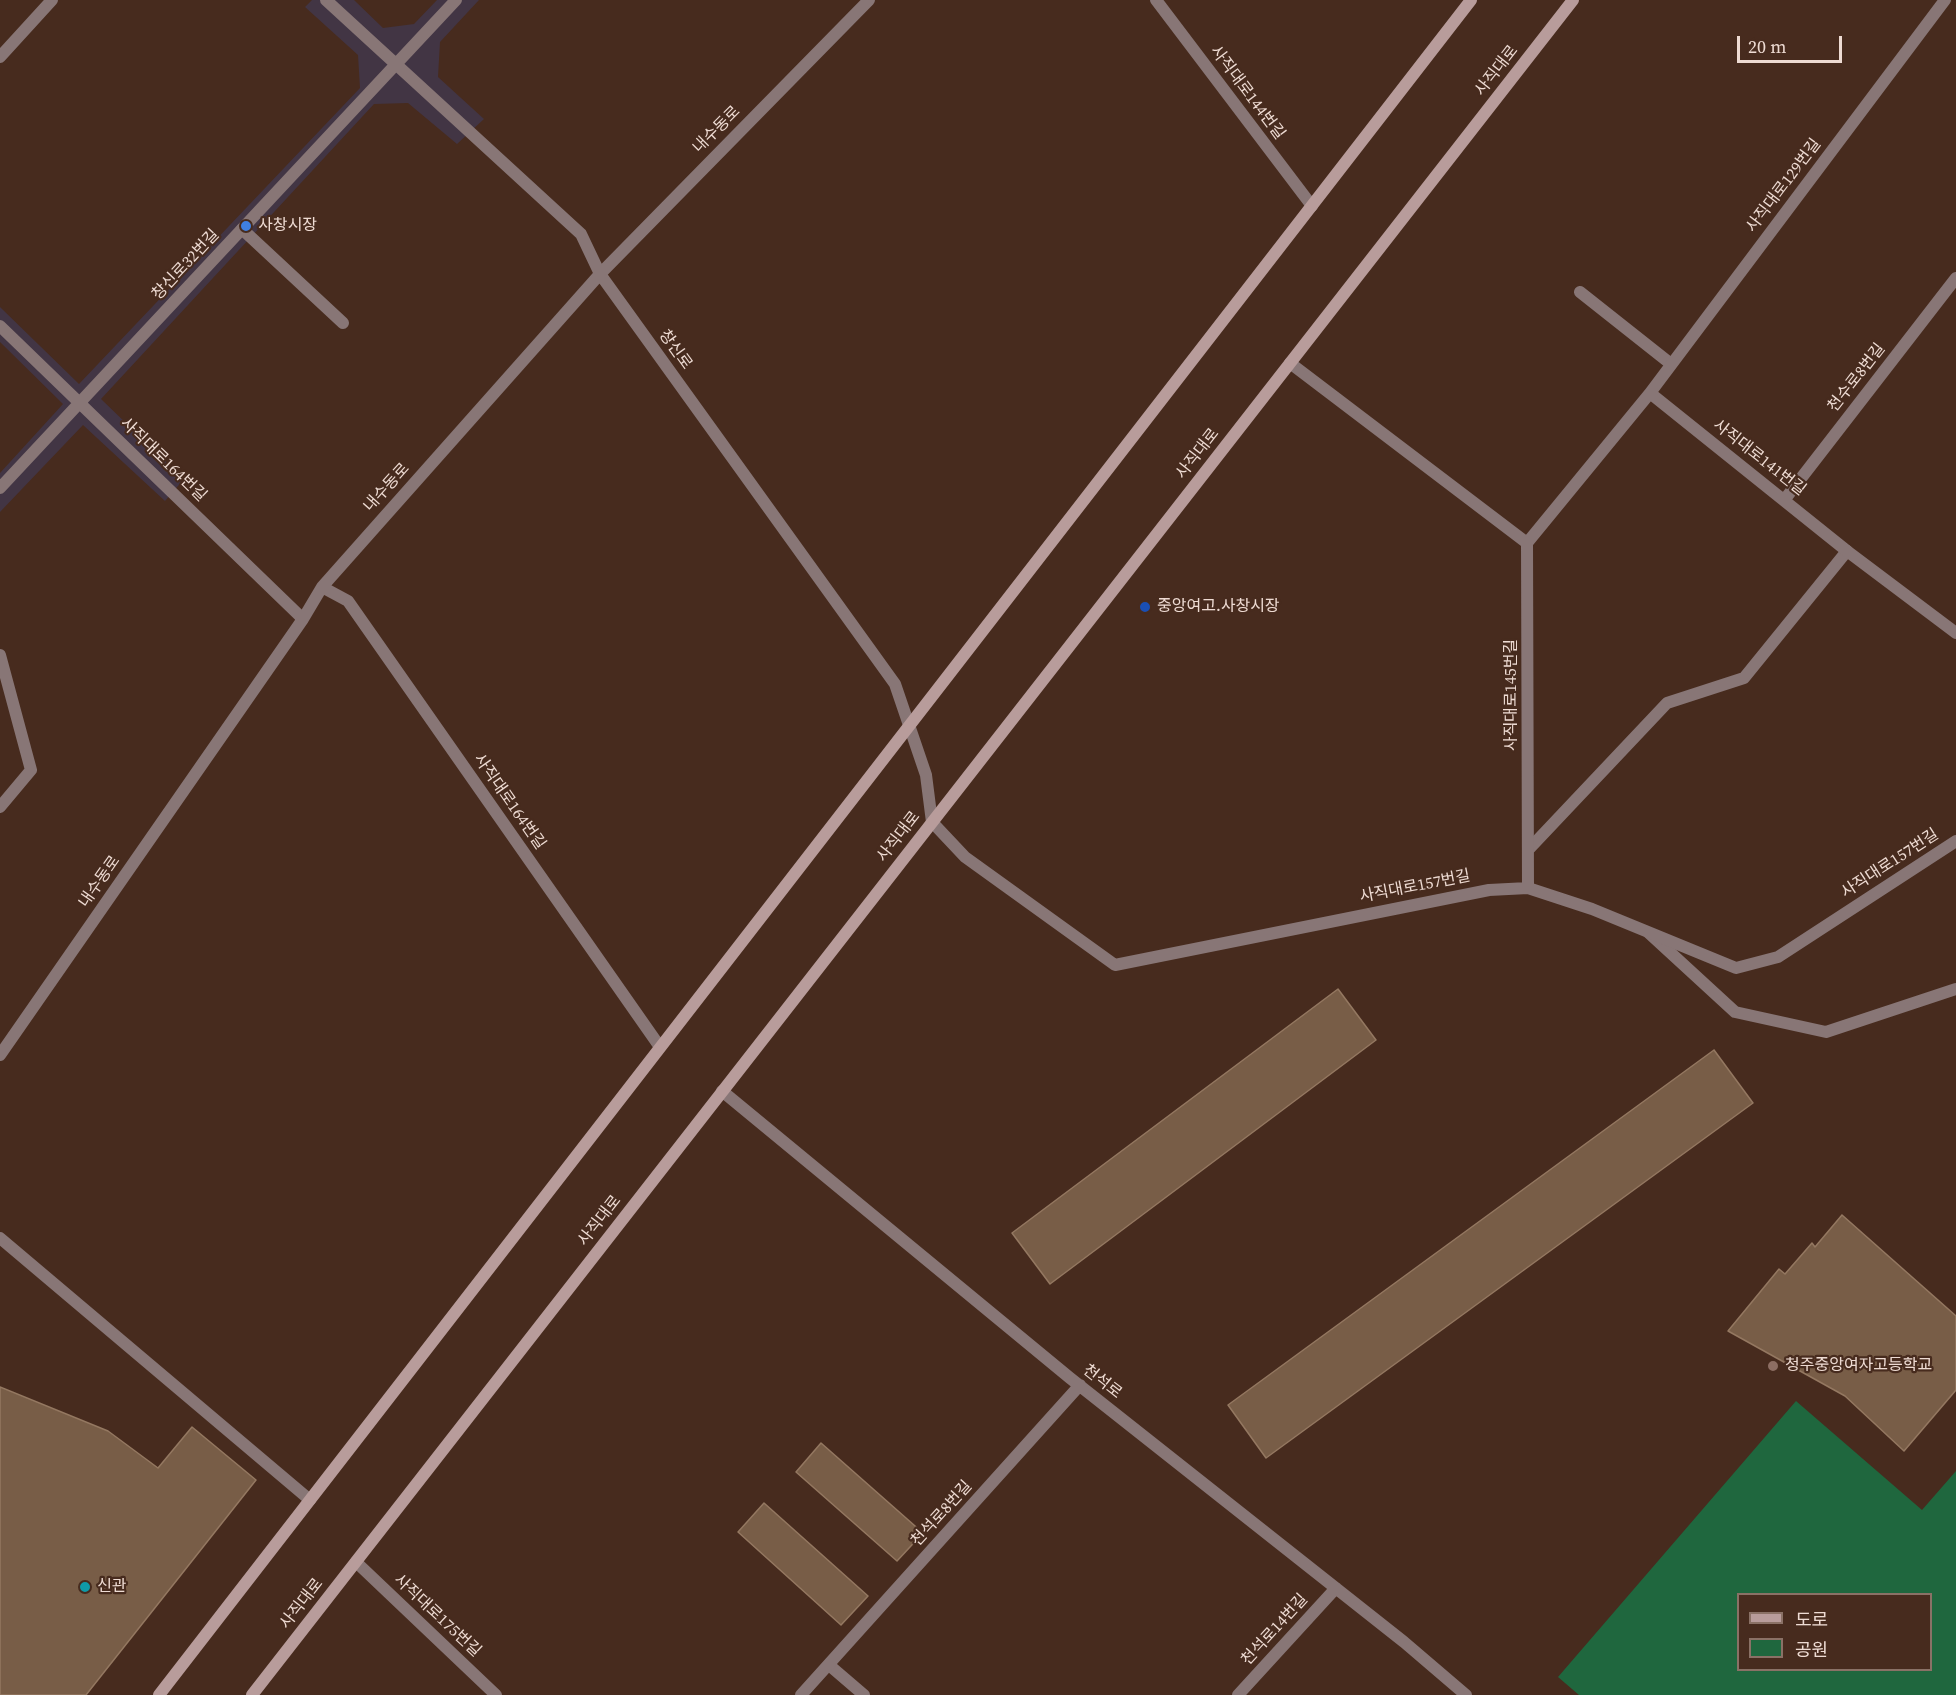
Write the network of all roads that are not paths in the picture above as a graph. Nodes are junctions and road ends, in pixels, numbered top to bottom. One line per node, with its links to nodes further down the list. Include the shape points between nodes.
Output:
1 (52, 0): 9 (street)
2 (326, 0): 10 (street, 창신로)
3 (456, 0): 10 (street, 창신로32번길)
4 (869, 0): 13 (street, 내수동로)
5 (1156, 0): 11 (street, 사직대로144번길)
6 (1471, 0): 11 (main road)
7 (1573, 0): 18 (main road, 사직대로)
8 (1945, 0): 19 (street, 사직대로129번길)
9 (0, 57)
10 (396, 65): 12 (street, 창신로32번길); 13 (street, 창신로, via 581,234)
11 (1312, 206): 30 (main road)
12 (242, 229): 16 (street); 21 (street, 창신로32번길)
13 (600, 274): 26 (street, 내수동로); 30 (street, 창신로, via 895,684)
14 (1956, 278): 23 (street, 천수로8번길)
15 (1580, 292): 19 (street)
16 (343, 323)
17 (0, 326): 21 (street, 사직대로164번길)
18 (1290, 363): 24 (street); 32 (main road, 사직대로)
19 (1671, 364): 20 (street, 사직대로129번길)
20 (1650, 393): 23 (street, 사직대로141번길); 24 (street)
21 (79, 402): 22 (street, 창신로32번길); 27 (street, 사직대로164번길)
22 (0, 488)
23 (1785, 499): 25 (street, 사직대로141번길)
24 (1527, 543): 34 (street, 사직대로145번길)
25 (1847, 551): 28 (street, 사직대로141번길); 34 (street, via 1744,678 1666,703)
26 (322, 587): 27 (street, 내수동로); 38 (street, 사직대로164번길, via 348,601)
27 (303, 619): 39 (street, 내수동로)
28 (1956, 633)
29 (0, 655): 31 (street, via 32,770)
30 (910, 724): 32 (street, 창신로, via 926,775); 38 (main road)
31 (0, 807)
32 (932, 822): 35 (street, 사직대로157번길, via 965,857 1115,965 1490,890); 40 (main road, 사직대로)
33 (1956, 841): 36 (street, 사직대로157번길, via 1778,957 1736,968)
34 (1530, 848): 35 (street, 사직대로145번길)
35 (1528, 888): 36 (street, 사직대로157번길)
36 (1648, 932): 37 (street, via 1735,1012 1826,1032)
37 (1956, 990)
38 (660, 1047): 43 (main road)
39 (0, 1055)
40 (722, 1091): 42 (street, 천석로); 44 (main road, 사직대로)
41 (0, 1238): 43 (street)
42 (1080, 1386): 45 (street, 천석로); 46 (street, 천석로8번길)
43 (310, 1500): 47 (main road)
44 (356, 1562): 48 (main road, 사직대로); 49 (street, 사직대로175번길)
45 (1336, 1588): 52 (street, 천석로14번길); 53 (street, 천석로)
46 (829, 1665): 50 (street, 천석로8번길); 51 (street)
47 (159, 1695)
48 (252, 1695)
49 (496, 1695)
50 (801, 1695)
51 (864, 1695)
52 (1238, 1695)
53 (1466, 1695)

